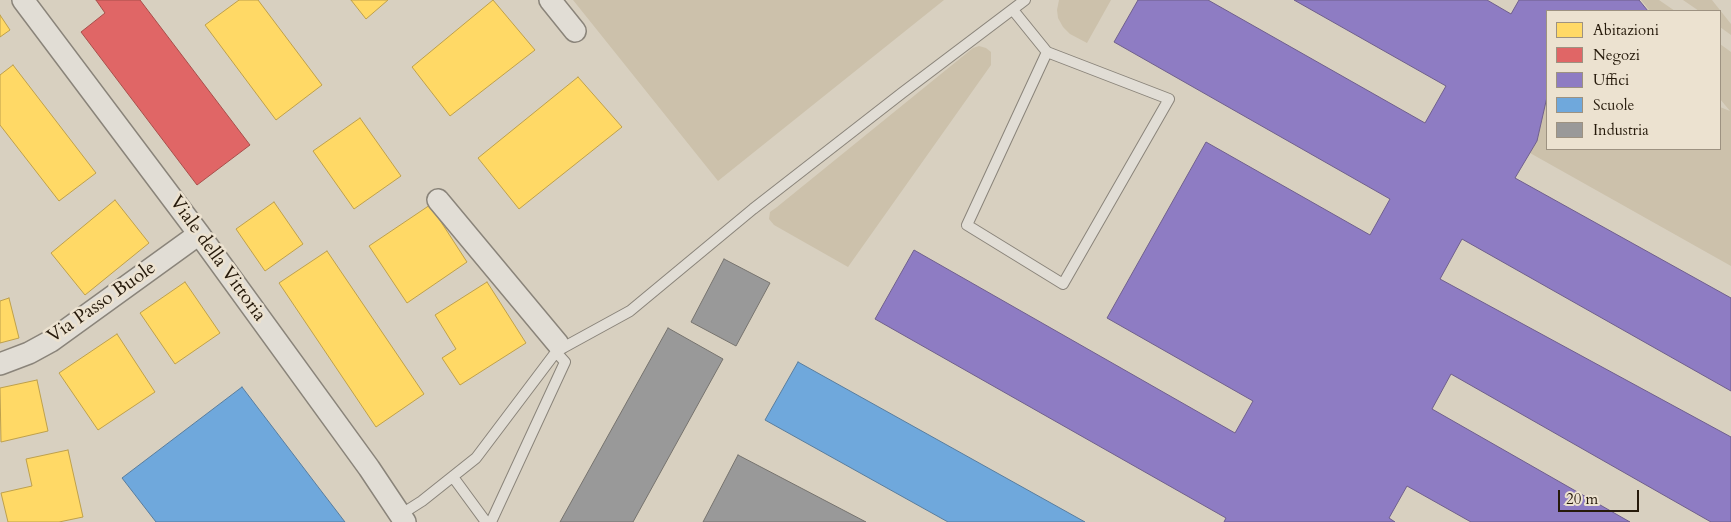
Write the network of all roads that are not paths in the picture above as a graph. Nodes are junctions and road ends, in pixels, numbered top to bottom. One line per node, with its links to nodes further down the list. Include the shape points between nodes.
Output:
1 (23, 0): 8 (street, Viale della Vittoria)
2 (550, 0): 5 (street)
3 (1025, 0): 4 (lane)
4 (1013, 10): 6 (lane); 9 (lane, via 753,209 630,310)
5 (575, 31)
6 (1047, 52): 6 (lane, via 1169,100 1063,284 967,225)
7 (438, 200): 9 (street)
8 (199, 234): 10 (street, Via Passo Buole, via 51,341); 12 (street, Viale della Vittoria)
9 (557, 348): 11 (lane, via 476,458); 14 (lane, via 565,362)
10 (0, 364)
11 (453, 477): 12 (lane); 13 (lane)
12 (403, 519)
13 (486, 522)
14 (491, 522)

